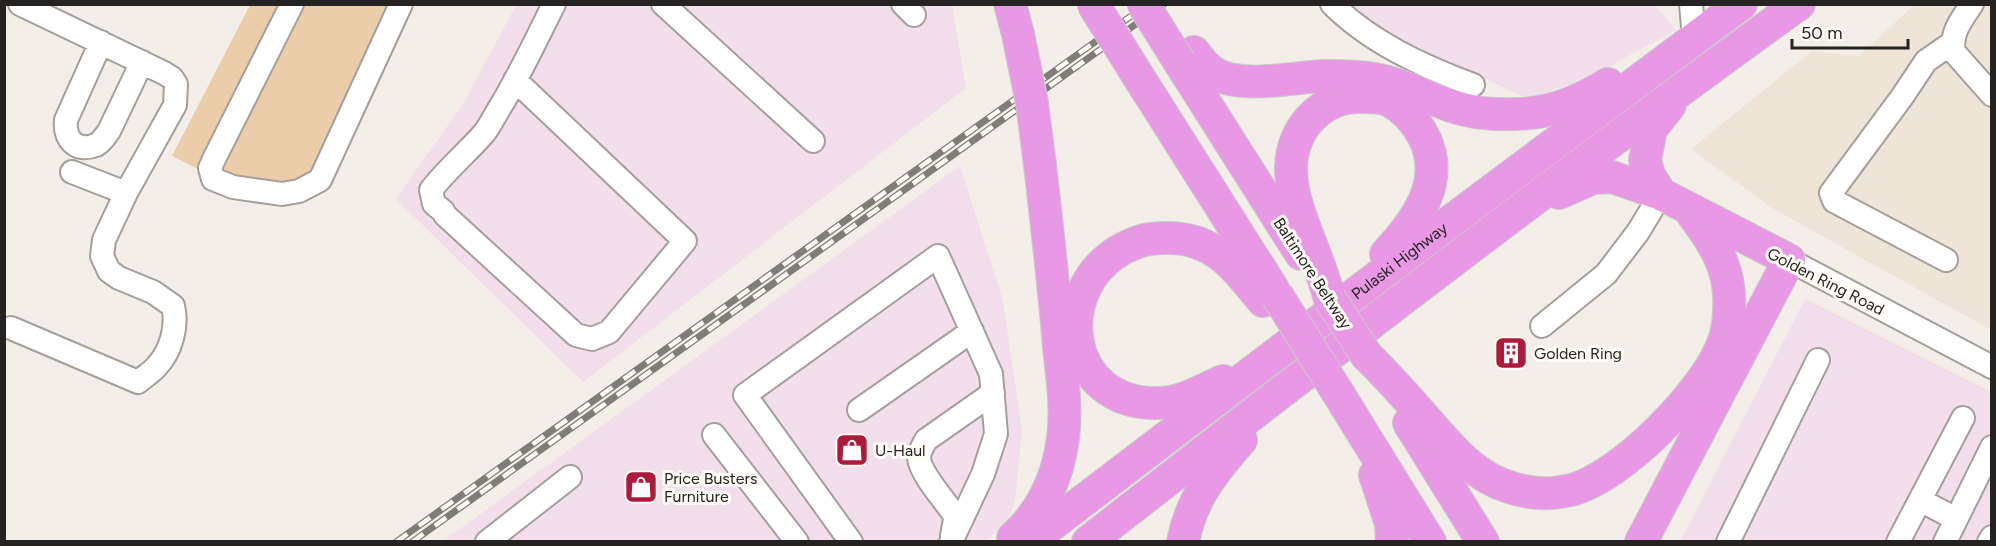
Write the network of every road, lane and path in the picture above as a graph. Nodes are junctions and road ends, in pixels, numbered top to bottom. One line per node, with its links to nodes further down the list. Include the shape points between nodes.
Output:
1 (20, 4): 16 (street)
2 (292, 4): 3 (street, via 210,168 213,179 222,184 282,194 320,180)
3 (401, 4)
4 (554, 4): 20 (street)
5 (663, 4): 24 (street)
6 (1010, 4): 58 (highway, bridge, via 1032,103 1064,414 1058,462 1044,501)
7 (1093, 4): 32 (highway, bridge)
8 (1143, 4): 18 (highway, Baltimore Beltway, bridge)
9 (1157, 4): 18 (highway)
10 (1332, 4): 21 (street, via 1365,33)
11 (1691, 4): 15 (street)
12 (1741, 4): 15 (highway, Pulaski Highway)
13 (1799, 4): 22 (highway, Pulaski Highway)
14 (1972, 4): 17 (street, via 1957,25)
15 (1693, 39): 18 (highway, via 1587,96 1550,111 1515,114 1460,109 1374,79 1230,79); 33 (highway, Pulaski Highway)
16 (101, 42): 19 (street); 19 (street, via 66,120 65,131 72,144 96,145 103,139)
17 (1952, 43): 23 (street, via 1954,51); 30 (street, via 1926,61 1832,193 1834,201)
18 (1187, 58): 31 (highway, Baltimore Beltway)
19 (142, 62): 26 (street, via 172,78 176,84 175,105)
20 (515, 80): 20 (street, via 486,131 431,190 434,204 576,335 592,339 609,332 685,241)
21 (1473, 85)
22 (1684, 87): 27 (highway, via 1651,129 1645,160 1649,175); 28 (highway, Pulaski Highway)
23 (1992, 95)
24 (813, 141)
25 (72, 172): 26 (street)
26 (126, 193): 35 (street, via 104,240 102,256 108,271 173,306 173,334 157,366 138,382)
27 (1675, 201): 28 (highway, Golden Ring Road, via 1612,177 1593,178); 29 (highway, Golden Ring Road); 34 (street, via 1638,232 1606,274); 37 (highway, via 1710,237 1721,258 1730,311)
28 (1510, 217): 42 (highway, Pulaski Highway)
29 (1779, 256): 37 (highway); 40 (street, Golden Ring Road); 66 (highway)
30 (1946, 260)
31 (1314, 265): 33 (highway, Baltimore Beltway); 33 (highway, via 1294,193 1294,146 1315,112 1343,98 1389,100 1418,125 1428,145 1432,164 1429,190 1409,229)
32 (1270, 298): 38 (highway, via 1205,245 1185,238 1161,237 1139,240 1113,254 1095,271 1081,295 1076,318 1077,342 1091,375 1119,397 1158,403 1178,400); 45 (highway, bridge)
33 (1328, 308): 38 (highway, Pulaski Highway); 41 (highway, Baltimore Beltway, bridge)
34 (1542, 326)
35 (11, 328)
36 (972, 331): 43 (street, via 991,374); 44 (street); 57 (street, via 938,256 745,396)
37 (1724, 341): 41 (highway, via 1690,396 1634,454 1593,481 1544,494 1510,488 1473,469)
38 (1268, 360): 47 (highway, Pulaski Highway)
39 (1818, 360): 67 (street)
40 (1992, 367)
41 (1377, 368): 65 (highway, Baltimore Beltway)
42 (1285, 388): 61 (highway, Pulaski Highway); 62 (highway, via 1196,498)
43 (993, 393): 54 (street, via 996,434 983,474); 54 (street, via 926,440 919,456 921,466 954,514)
44 (859, 410)
45 (1352, 416): 63 (highway, via 1391,524); 64 (highway)
46 (1963, 418): 51 (street)
47 (1183, 425): 59 (highway, Pulaski Highway); 60 (highway, via 1115,496)
48 (714, 435): 56 (street)
49 (1992, 447): 52 (street)
50 (570, 477): 55 (street)
51 (1920, 500): 52 (street); 68 (street)
52 (1956, 519): 69 (street)
53 (1992, 537): 70 (street)
54 (951, 541)
55 (487, 542)
56 (797, 542)
57 (851, 542)
58 (1010, 542)
59 (1029, 542)
60 (1060, 542)
61 (1088, 542)
62 (1183, 542)
63 (1392, 542)
64 (1430, 542)
65 (1484, 542)
66 (1641, 542)
67 (1728, 542)
68 (1898, 542)
69 (1945, 542)
70 (1989, 542)

